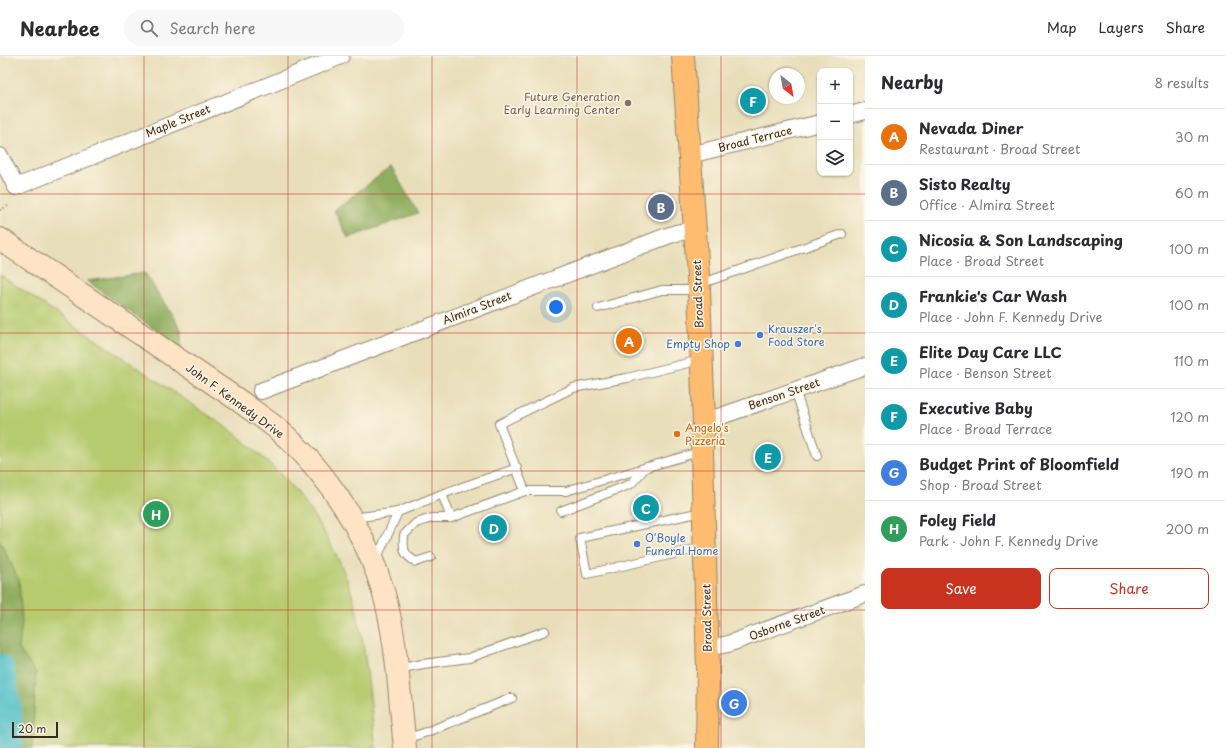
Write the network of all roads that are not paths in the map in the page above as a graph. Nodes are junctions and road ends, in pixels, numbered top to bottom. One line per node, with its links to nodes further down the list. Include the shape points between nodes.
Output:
1 (341, 56): 7 (street, Maple Street, via 16,187)
2 (683, 56): 6 (main road, Broad Street)
3 (865, 111): 4 (street)
4 (853, 114)
5 (817, 124): 6 (street, Broad Terrace)
6 (690, 155): 8 (main road, Broad Street)
7 (0, 156)
8 (695, 230): 12 (main road, Broad Street); 17 (street, Almira Street, via 672,234)
9 (842, 234): 12 (lane)
10 (0, 239): 28 (main road, John F. Kennedy Drive, via 276,428 322,476)
11 (0, 256): 38 (main road, John F. Kennedy Drive, via 267,438 293,463 316,491 336,520 366,584 374,612)
12 (699, 287): 13 (lane, via 662,290); 14 (main road, Broad Street)
13 (598, 308)
14 (701, 359): 18 (main road, Broad Street); 22 (lane, via 627,378 573,388 499,424)
15 (865, 366): 16 (street, Benson Street)
16 (795, 390): 18 (street, Benson Street); 20 (lane)
17 (261, 391)
18 (704, 422): 19 (main road, Broad Street)
19 (702, 451): 21 (lane); 26 (main road, Broad Street)
20 (817, 456)
21 (646, 467): 23 (lane, via 566,491); 25 (lane, via 631,484)
22 (517, 468): 23 (lane); 24 (lane)
23 (525, 491): 29 (lane)
24 (442, 494): 27 (lane); 29 (lane)
25 (561, 511)
26 (705, 511): 30 (main road, Broad Street); 30 (lane, via 580,538 588,574)
27 (398, 512): 28 (lane); 32 (lane)
28 (352, 518): 32 (main road, John F. Kennedy Drive)
29 (451, 518): 31 (lane, via 432,518 416,523 404,535 403,549 407,556 416,562)
30 (706, 547): 35 (main road, Broad Street)
31 (431, 557)
32 (373, 566): 36 (main road, John F. Kennedy Drive, via 388,609)
33 (865, 594): 35 (street, Osborne Street, via 728,644)
34 (545, 632): 36 (lane, via 469,658)
35 (708, 648): 39 (main road, Broad Street)
36 (397, 669): 38 (main road, John F. Kennedy Drive)
37 (512, 698): 38 (lane)
38 (400, 745)
39 (707, 748)

